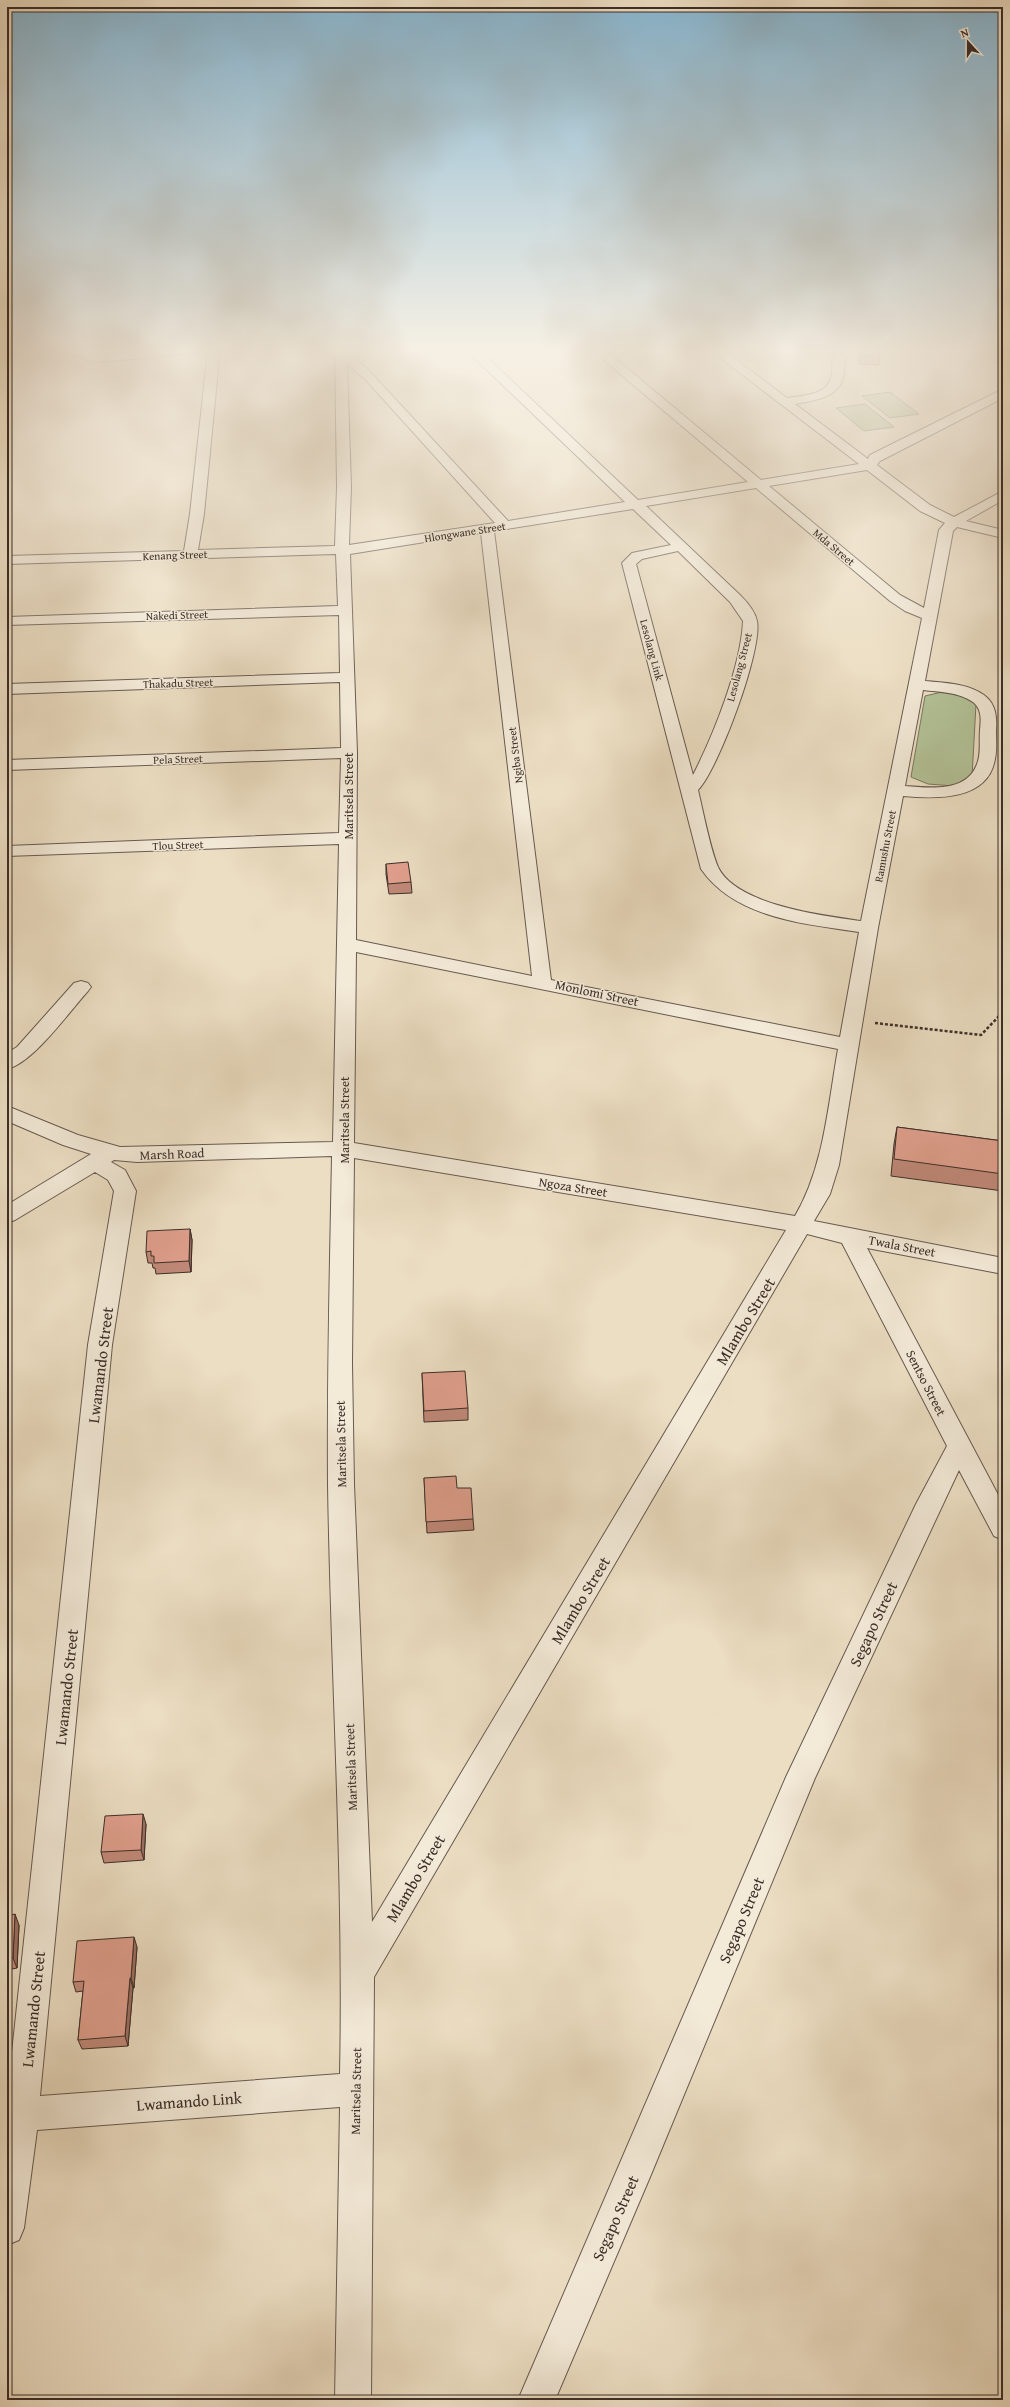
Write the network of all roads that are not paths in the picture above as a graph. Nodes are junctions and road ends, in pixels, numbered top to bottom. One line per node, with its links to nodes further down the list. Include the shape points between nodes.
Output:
1 (202, 461): 18 (street)
2 (343, 461): 17 (street, Maritsela Street)
3 (446, 461): 13 (street)
4 (589, 461): 11 (street, Lesolang Street)
5 (731, 461): 9 (street, Mda Street)
6 (864, 461): 8 (street)
7 (873, 461): 8 (street)
8 (870, 466): 9 (street, Hlongwane Street); 12 (street, via 925,508)
9 (758, 484): 11 (street, Hlongwane Street); 21 (street, Mda Street, via 895,598 910,608)
10 (1003, 495): 12 (street)
11 (634, 504): 13 (street, Hlongwane Street); 16 (street, Lesolang Street)
12 (954, 522): 15 (street); 21 (street, Ramushu Street, via 946,530)
13 (504, 525): 14 (street, Hlongwane Street)
14 (487, 528): 17 (street, Hlongwane Street); 34 (street, Ngiba Street)
15 (1003, 534)
16 (679, 547): 28 (street, Lesolang Street, via 715,579 745,612 750,627 734,692 713,752 699,779); 28 (street, Lesolang Link, via 637,556 629,564)
17 (344, 550): 18 (street, Kenang Street); 20 (street, Maritsela Street)
18 (190, 555): 19 (street, Kenang Street)
19 (7, 560)
20 (346, 610): 22 (street, Nakedi Street); 23 (street, Maritsela Street)
21 (928, 615): 24 (street, Ramushu Street)
22 (7, 621)
23 (348, 678): 25 (street, Thakadu Street); 26 (street, Maritsela Street)
24 (917, 685): 29 (street, Ramushu Street); 29 (street, via 963,692 980,700 989,716 987,761 976,782 965,788 950,792)
25 (7, 689)
26 (348, 753): 27 (street, Pela Street); 30 (street, Maritsela Street)
27 (7, 765)
28 (690, 788): 32 (street, via 710,869 723,884 744,898 763,906)
29 (895, 790): 32 (street, Ramushu Street)
30 (348, 838): 31 (street, Tlou Street); 33 (street, Maritsela Street)
31 (7, 851)
32 (869, 928): 36 (street, Ramushu Street)
33 (345, 944): 34 (street, Monlomi Street); 39 (street, Maritsela Street)
34 (542, 982): 36 (street, Monlomi Street)
35 (81, 987): 37 (street, via 24,1051)
36 (848, 1045): 42 (street, Ramushu Street, via 828,1165 819,1194)
37 (7, 1063)
38 (7, 1113): 40 (street, Marsh Road, via 82,1145)
39 (344, 1149): 40 (street, Marsh Road); 42 (street, Ngoza Street); 47 (street, Maritsela Street, via 340,1362 341,1484)
40 (102, 1158): 41 (street); 49 (street, Lwamando Street, via 117,1175 125,1191 100,1345)
41 (7, 1215)
42 (801, 1225): 43 (street, Twala Street); 47 (street, Mlambo Street)
43 (850, 1237): 44 (street, Twala Street); 45 (street, Sentso Street)
44 (1003, 1266)
45 (958, 1446): 46 (street, Sentso Street); 52 (street, Segapo Street, via 801,1777)
46 (1003, 1528)
47 (358, 1974): 48 (street, Maritsela Street)
48 (356, 2089): 49 (street, Lwamando Link); 51 (street, Maritsela Street)
49 (22, 2114): 50 (street, Lwamando Street)
50 (7, 2228)
51 (353, 2400)
52 (536, 2400)

